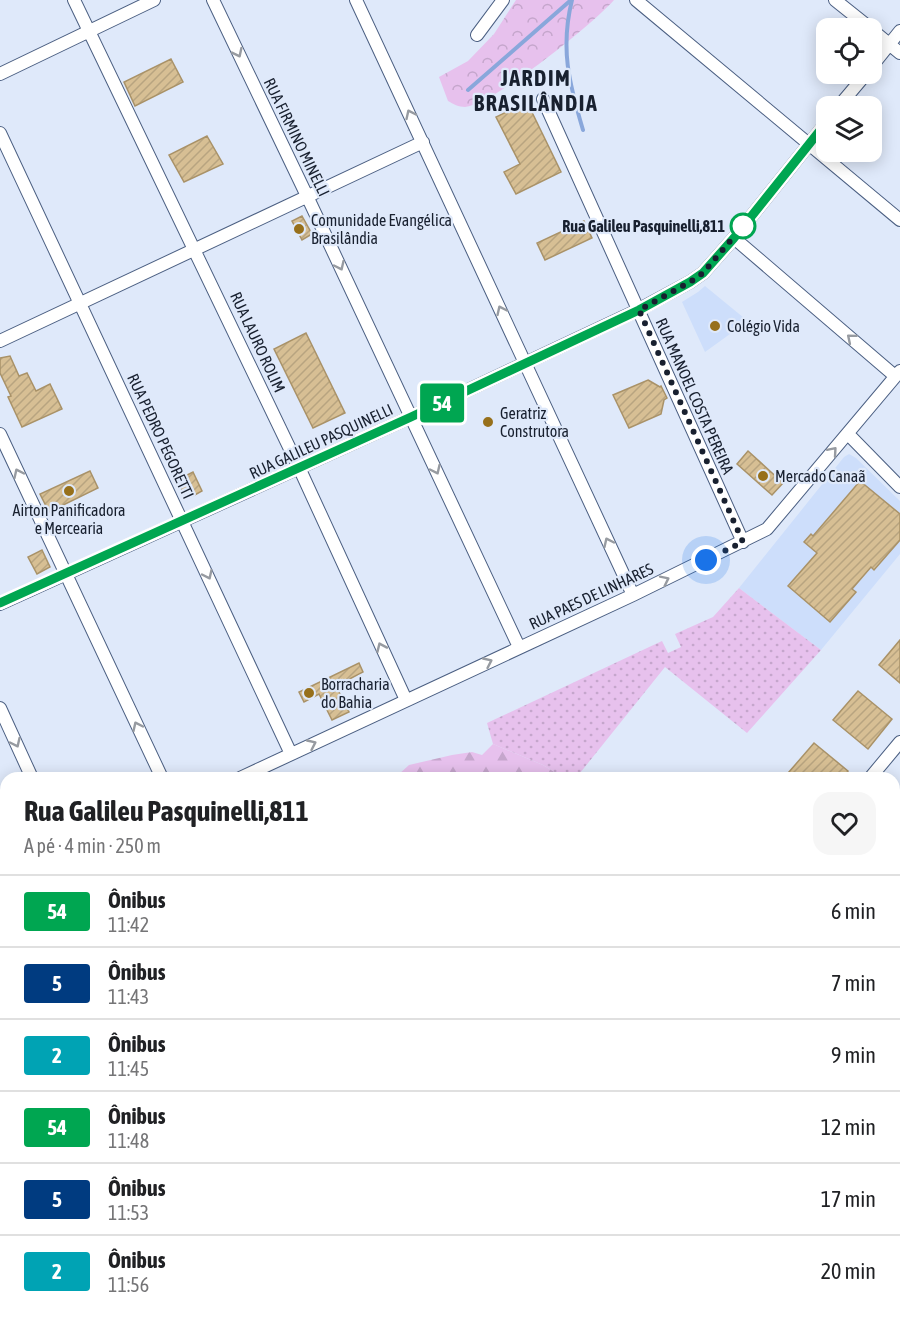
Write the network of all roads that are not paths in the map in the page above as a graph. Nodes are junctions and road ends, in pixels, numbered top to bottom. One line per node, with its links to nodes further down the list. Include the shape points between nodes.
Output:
1 (74, 0): 9 (street, RUA LAURO ROLIM)
2 (154, 0): 9 (street)
3 (213, 0): 24 (street, RUA FIRMINO MINELLI, one-way to 24)
4 (356, 0): 22 (street, one-way to 4)
5 (636, 0): 23 (street)
6 (835, 0): 8 (street)
7 (498, 2): 11 (street)
8 (857, 18)
9 (89, 31): 16 (street); 27 (street, RUA LAURO ROLIM)
10 (900, 31): 13 (street)
11 (477, 35)
12 (882, 38): 13 (street)
13 (889, 44): 14 (street); 15 (street)
14 (882, 53)
15 (900, 53)
16 (0, 74)
17 (858, 84): 18 (street)
18 (847, 96)
19 (543, 99): 29 (street, RUA MANOEL COSTA PEREIRA)
20 (0, 133): 28 (street, RUA PEDRO PEGORETTI)
21 (816, 136): 23 (street, RUA GALILEU PASQUINELLI)
22 (423, 142): 24 (street); 31 (street, one-way to 22)
23 (809, 145): 25 (street); 26 (street, RUA GALILEU PASQUINELLI)
24 (308, 196): 27 (street); 33 (street, RUA FIRMINO MINELLI, one-way to 33)
25 (900, 220)
26 (734, 238): 29 (street, RUA GALILEU PASQUINELLI, via 703,273); 32 (street, one-way to 26)
27 (196, 249): 28 (street); 36 (street, RUA LAURO ROLIM)
28 (81, 303): 30 (street); 38 (street, RUA PEDRO PEGORETTI)
29 (639, 310): 31 (street, RUA GALILEU PASQUINELLI); 39 (street, RUA MANOEL COSTA PEREIRA)
30 (0, 341)
31 (526, 363): 33 (street, RUA GALILEU PASQUINELLI); 41 (street, one-way to 31)
32 (897, 378): 35 (street, RUA PAES DE LINHARES)
33 (411, 417): 36 (street, RUA GALILEU PASQUINELLI); 43 (street, RUA FIRMINO MINELLI, one-way to 43)
34 (0, 434): 40 (street, one-way to 34)
35 (848, 434): 37 (street); 39 (street, RUA PAES DE LINHARES, one-way to 35, via 767,528)
36 (300, 468): 38 (street, RUA GALILEU PASQUINELLI); 44 (street, RUA LAURO ROLIM, one-way to 36)
37 (900, 487)
38 (183, 522): 40 (street, RUA GALILEU PASQUINELLI); 47 (street, RUA PEDRO PEGORETTI, one-way to 47)
39 (743, 542): 41 (street, RUA PAES DE LINHARES, one-way to 39)
40 (66, 574): 42 (street, RUA GALILEU PASQUINELLI); 49 (street, one-way to 40)
41 (633, 595): 43 (street, RUA PAES DE LINHARES)
42 (0, 603)
43 (519, 647): 44 (street, RUA PAES DE LINHARES, one-way to 43)
44 (406, 700): 47 (street, RUA PAES DE LINHARES, one-way to 44)
45 (0, 708): 48 (street, one-way to 48)
46 (900, 742): 51 (street)
47 (291, 754): 50 (street, RUA PAES DE LINHARES)
48 (29, 772)
49 (159, 772)
50 (253, 772)
51 (875, 772)

